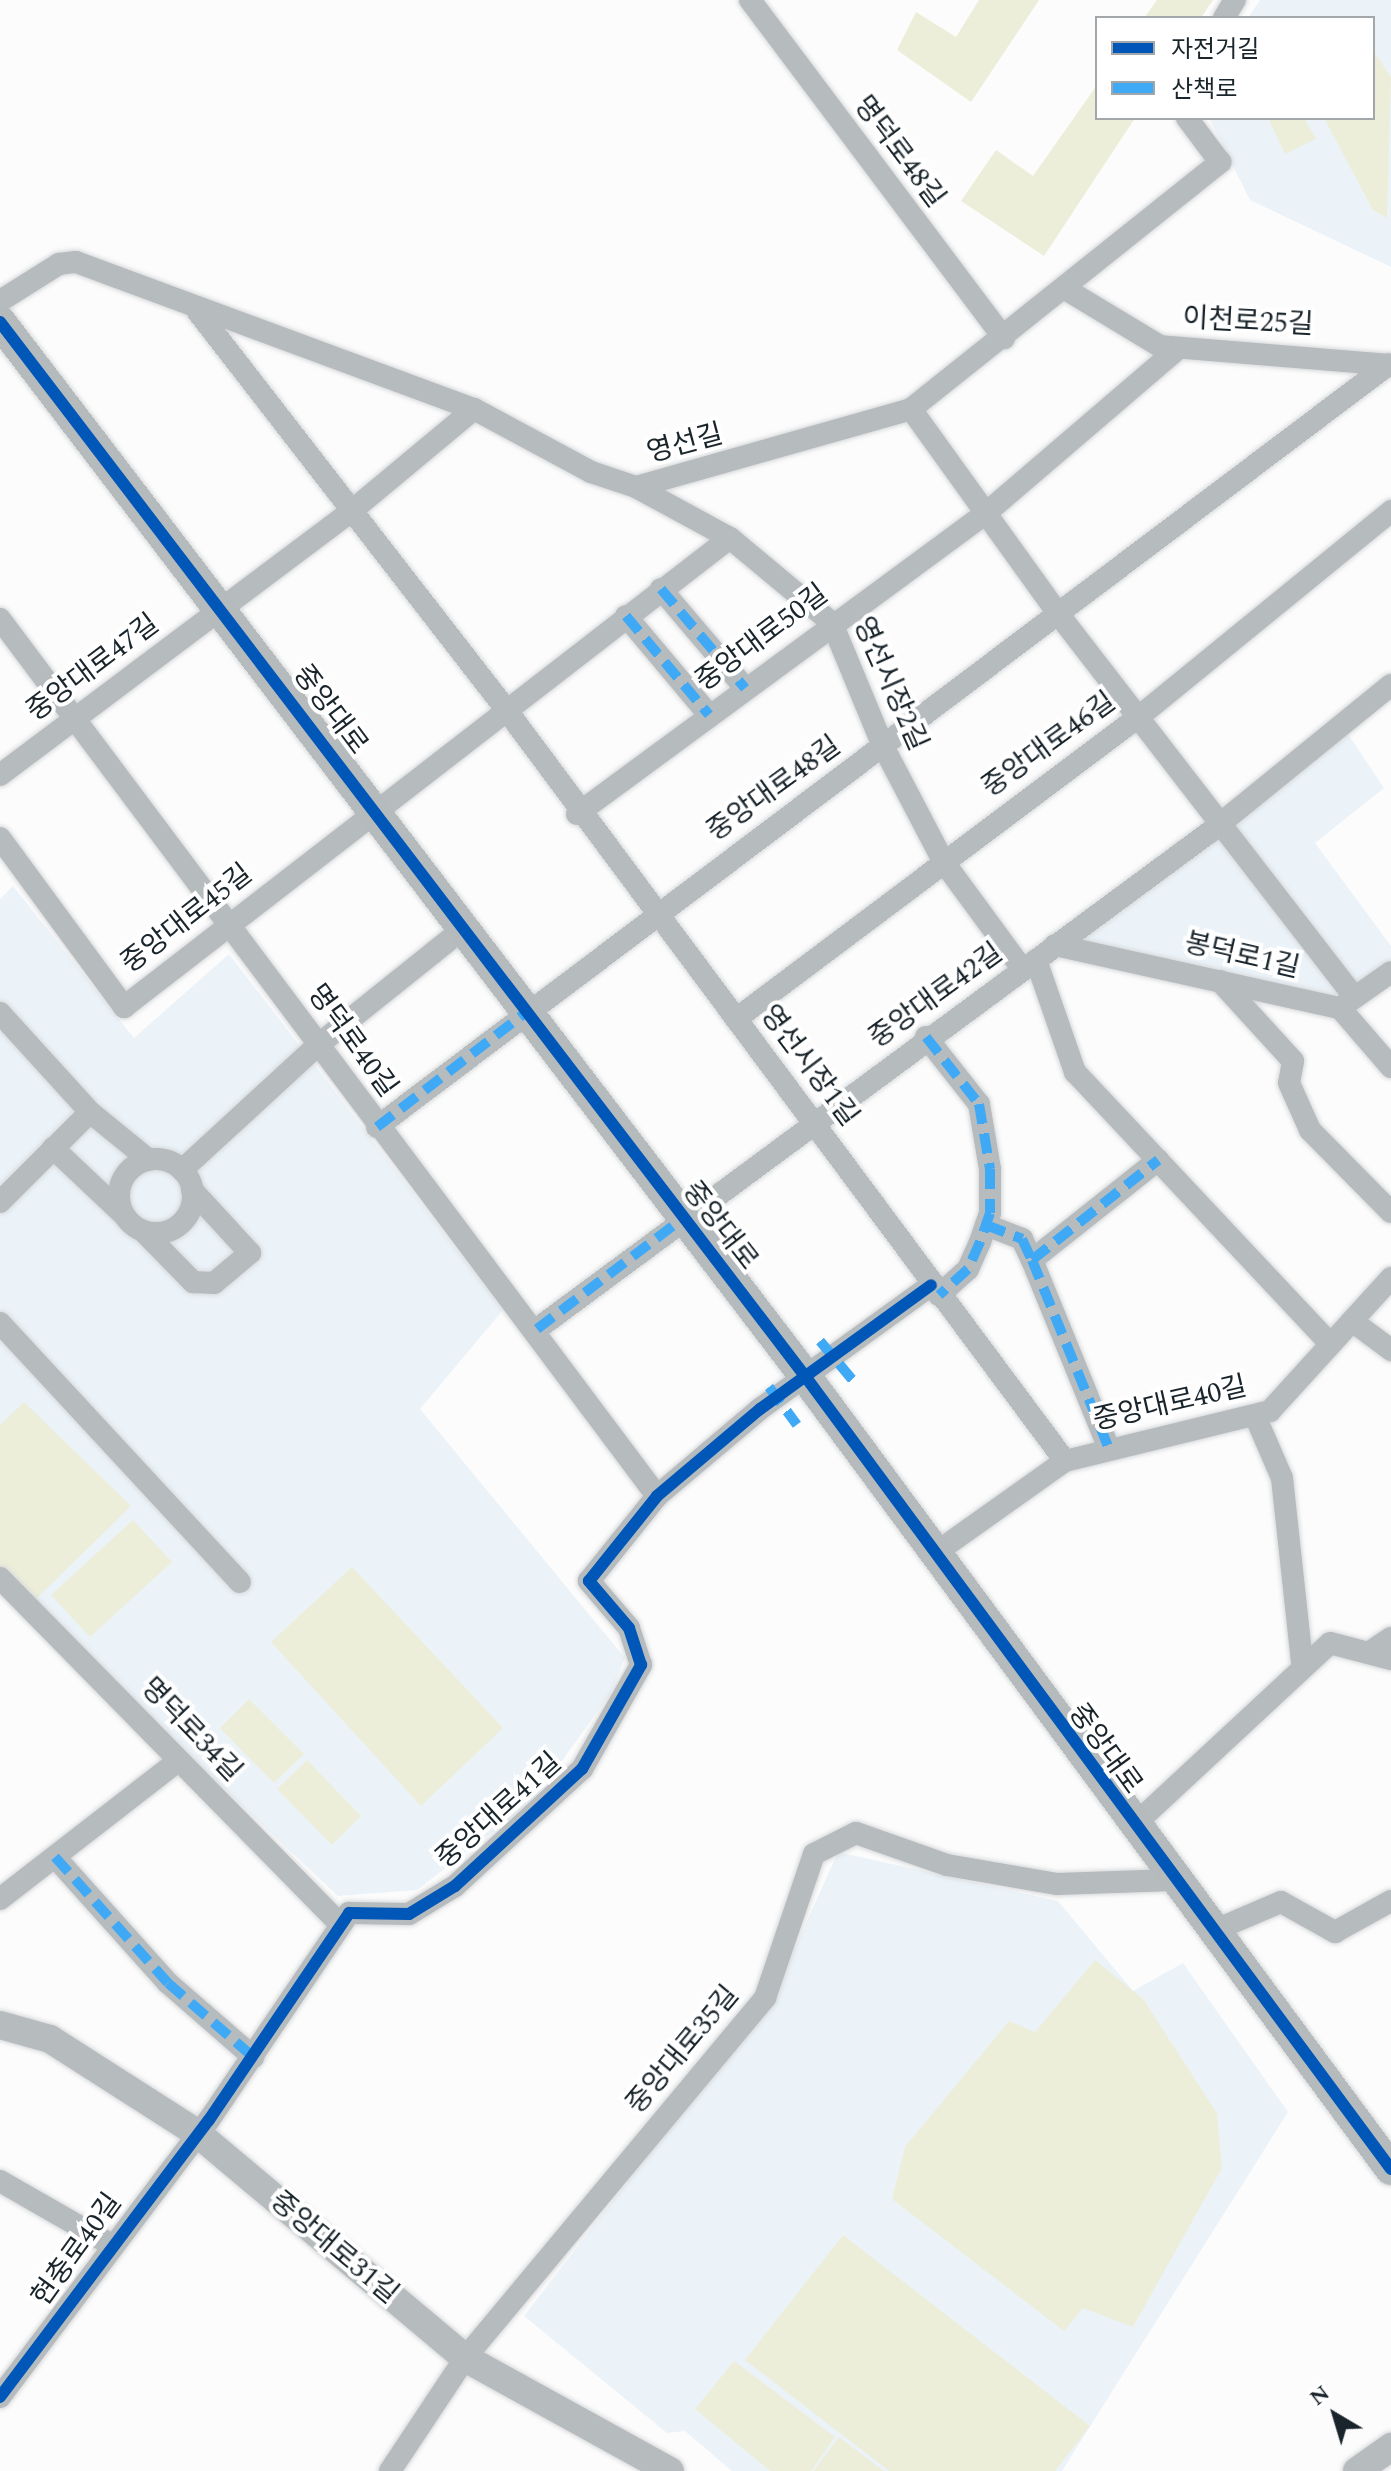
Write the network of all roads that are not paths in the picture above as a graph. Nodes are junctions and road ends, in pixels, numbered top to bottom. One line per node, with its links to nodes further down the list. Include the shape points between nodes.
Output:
1 (750, 0): 7 (street, 명덕로48길)
2 (1188, 120): 3 (street, 영선길, via 1220,162)
3 (1067, 290): 7 (street, 영선길); 8 (street, 이천로25길, via 1160,346)
4 (0, 301): 5 (street, 영선길, via 59,264 76,262)
5 (198, 312): 10 (street, 영선길); 14 (street, 영선시장1길)
6 (0, 322): 18 (main road, 중앙대로)
7 (1004, 338): 11 (street, 영선길)
8 (1179, 348): 9 (street, 이천로25길); 15 (street, 중앙대로50길)
9 (1390, 364): 19 (street, 중앙대로48길)
10 (474, 409): 12 (street, 영선길, via 591,472); 14 (street)
11 (911, 409): 12 (street, 영선길); 15 (street)
12 (636, 487): 16 (street, 영선시장2길)
13 (1391, 511): 27 (street, 중앙대로46길)
14 (348, 514): 18 (street); 25 (street, 영선시장1길)
15 (985, 514): 19 (street); 22 (street, 중앙대로50길)
16 (730, 538): 17 (street); 22 (street, 영선시장2길)
17 (661, 589): 20 (street); 24 (street)
18 (222, 608): 28 (street, 중앙대로47길); 31 (main road, 중앙대로)
19 (1056, 611): 27 (street); 29 (street, 중앙대로48길)
20 (626, 616): 25 (street); 26 (street)
21 (0, 619): 28 (street, 명덕로40길)
22 (832, 623): 24 (street, 중앙대로50길); 29 (street, 영선시장2길)
23 (1391, 685): 33 (street, 중앙대로42길)
24 (745, 688): 26 (street, 중앙대로50길)
25 (505, 708): 31 (street, 중앙대로45길); 32 (street, 영선시장1길)
26 (709, 715): 32 (street, 중앙대로50길)
27 (1141, 715): 33 (street); 35 (street, 중앙대로46길)
28 (75, 720): 30 (street, 중앙대로47길); 37 (street, 명덕로40길)
29 (883, 746): 35 (street, 영선시장2길); 36 (street, 중앙대로48길)
30 (0, 775)
31 (377, 811): 37 (street, 중앙대로45길); 38 (main road, 중앙대로)
32 (577, 814): 36 (street, 영선시장1길)
33 (1223, 821): 39 (street, 중앙대로42길); 43 (street)
34 (0, 838): 37 (street, 중앙대로45길, via 124,1007)
35 (943, 861): 40 (street, 영선시장2길); 46 (street, 중앙대로46길)
36 (654, 914): 45 (street, 중앙대로48길); 46 (street, 영선시장1길)
37 (229, 924): 48 (street, 명덕로40길)
38 (463, 929): 45 (main road, 중앙대로); 48 (street)
39 (1055, 945): 40 (street, 중앙대로42길); 42 (street, 봉덕로1길)
40 (1030, 965): 47 (street, 중앙대로42길); 55 (street, 영선시장2길, via 1075,1072)
41 (1391, 972): 43 (street)
42 (1220, 981): 43 (street, 봉덕로1길); 58 (street, via 1293,1061 1289,1083 1310,1130)
43 (1347, 1002): 49 (street)
44 (0, 1013): 50 (street)
45 (525, 1013): 52 (street, 중앙대로48길); 60 (main road, 중앙대로)
46 (736, 1019): 51 (street, 영선시장1길)
47 (926, 1037): 51 (street, 중앙대로42길); 61 (street, 중앙대로41길, via 979,1104 990,1169)
48 (318, 1045): 52 (street, 명덕로40길); 56 (street)
49 (1391, 1067)
50 (90, 1112): 53 (street); 54 (street)
51 (815, 1123): 60 (street, 중앙대로42길); 65 (street, 영선시장1길)
52 (377, 1127): 68 (street, 명덕로40길)
53 (53, 1148): 57 (street); 59 (street)
54 (149, 1160): 56 (street); 59 (street, via 122,1180)
55 (1158, 1160): 63 (street); 69 (street, 영선시장2길)
56 (187, 1180): 62 (street, via 181,1224); 62 (street, via 250,1253 214,1283 193,1282)
57 (0, 1202)
58 (1391, 1212)
59 (122, 1213): 62 (street)
60 (683, 1218): 68 (street, 중앙대로42길); 71 (main road, 중앙대로)
61 (986, 1225): 63 (street, via 1022,1239); 65 (street, 중앙대로41길, via 968,1269)
62 (145, 1233)
63 (1032, 1260): 73 (street)
64 (1391, 1278): 66 (street, 중앙대로40길)
65 (935, 1290): 71 (street, 중앙대로41길); 74 (street, 영선시장1길)
66 (1352, 1321): 69 (street, 중앙대로40길); 70 (street)
67 (0, 1323): 78 (street)
68 (537, 1329): 75 (street, 명덕로40길)
69 (1330, 1344): 72 (street, 중앙대로40길, via 1293,1390)
70 (1391, 1350)
71 (805, 1376): 75 (street, 중앙대로41길); 76 (main road, 중앙대로)
72 (1256, 1418): 73 (street, 중앙대로40길); 81 (street, via 1282,1478)
73 (1108, 1446): 74 (street, 중앙대로40길)
74 (1065, 1461): 76 (street, 중앙대로40길)
75 (657, 1496): 88 (street, 중앙대로41길, via 589,1581 629,1628 641,1665 582,1769 455,1886 409,1914 349,1913)
76 (934, 1554): 83 (main road, 중앙대로)
77 (0, 1578): 82 (street, 명덕로34길)
78 (240, 1582)
79 (1391, 1638): 80 (street)
80 (1380, 1656): 81 (street, via 1330,1643)
81 (1302, 1663): 83 (street, via 1220,1751)
82 (178, 1761): 84 (street); 88 (street, 명덕로34길)
83 (1132, 1827): 85 (main road, 중앙대로)
84 (55, 1857): 86 (street); 91 (street, via 168,1983)
85 (1173, 1880): 89 (main road, 중앙대로); 96 (street, 중앙대로35길, via 1057,1884 947,1865 856,1833 814,1854 765,1998)
86 (0, 1899)
87 (1391, 1901): 89 (street, via 1335,1932 1281,1902)
88 (340, 1924): 91 (street)
89 (1213, 1931): 93 (main road, 중앙대로)
90 (0, 2025): 92 (street, 중앙대로31길, via 50,2039)
91 (253, 2057): 92 (street)
92 (197, 2133): 95 (street, 현충로40길); 96 (street, 중앙대로31길)
93 (1391, 2169)
94 (0, 2181): 95 (street)
95 (110, 2244): 97 (street, 현충로40길)
96 (465, 2358): 99 (street, 중앙대로35길); 100 (street, 중앙대로31길)
97 (0, 2397)
98 (1391, 2447): 101 (street)
99 (390, 2471)
100 (670, 2471)
101 (1357, 2471)

